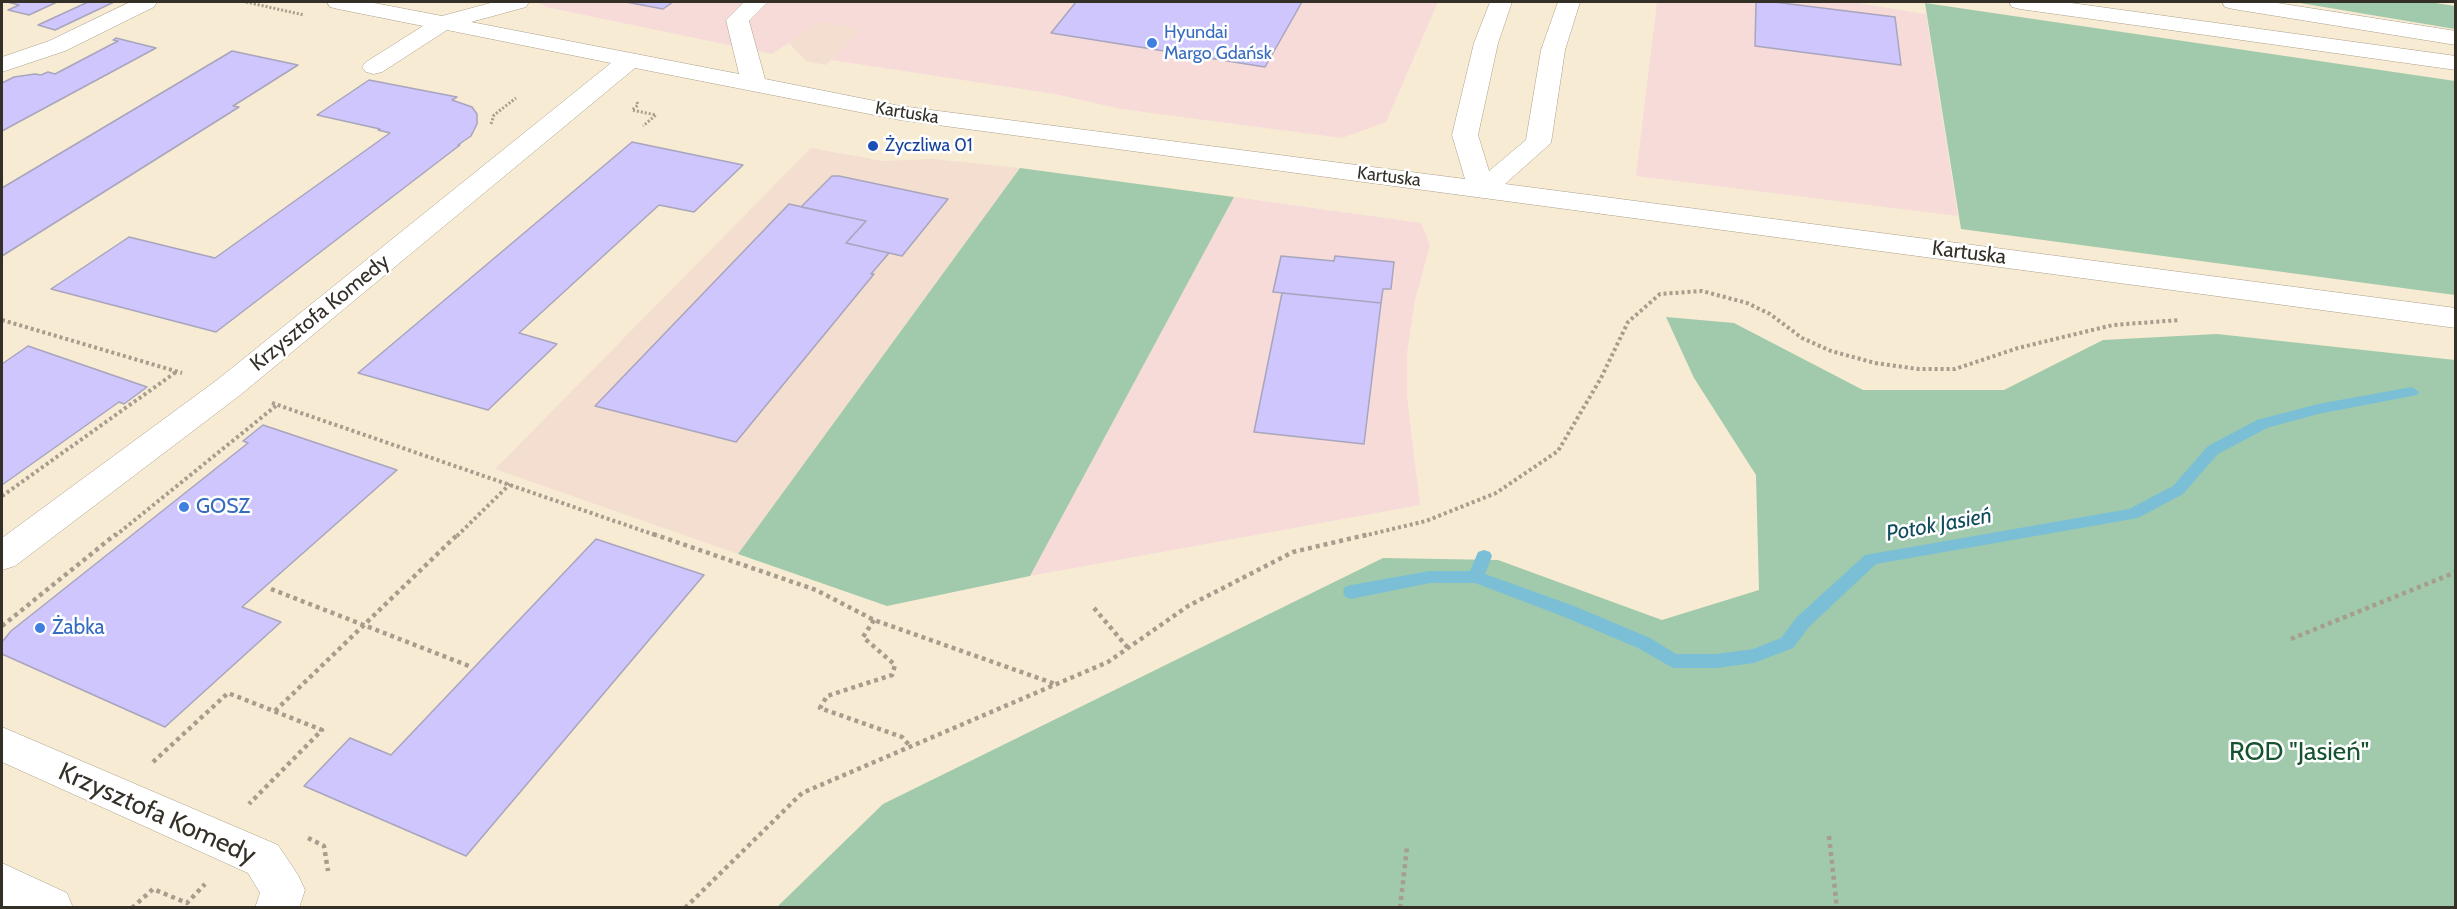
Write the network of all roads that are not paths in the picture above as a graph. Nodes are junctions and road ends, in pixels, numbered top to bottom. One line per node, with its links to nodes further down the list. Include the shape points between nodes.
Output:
1 (146, 2): 13 (street, via 57,46)
2 (338, 2): 9 (street, Kartuska)
3 (518, 2): 9 (street)
4 (757, 2): 15 (street, via 737,20)
5 (1501, 2): 16 (street, via 1486,44 1465,135)
6 (1569, 2): 16 (street, via 1553,50 1538,143)
7 (2020, 2): 12 (street)
8 (2233, 2): 10 (street)
9 (444, 22): 11 (street, Kartuska); 14 (street)
10 (2456, 38)
11 (631, 59): 15 (street, Kartuska); 18 (street, Krzysztofa Komedy, via 228,388)
12 (2456, 63)
13 (2, 65)
14 (374, 67)
15 (754, 84): 16 (street, Kartuska, via 900,113)
16 (1482, 189): 17 (street, Kartuska)
17 (2456, 318)
18 (2, 556)
19 (2, 744): 22 (street, Krzysztofa Komedy, via 263,859 283,890)
20 (2, 883): 21 (street)
21 (51, 908)
22 (278, 908)

